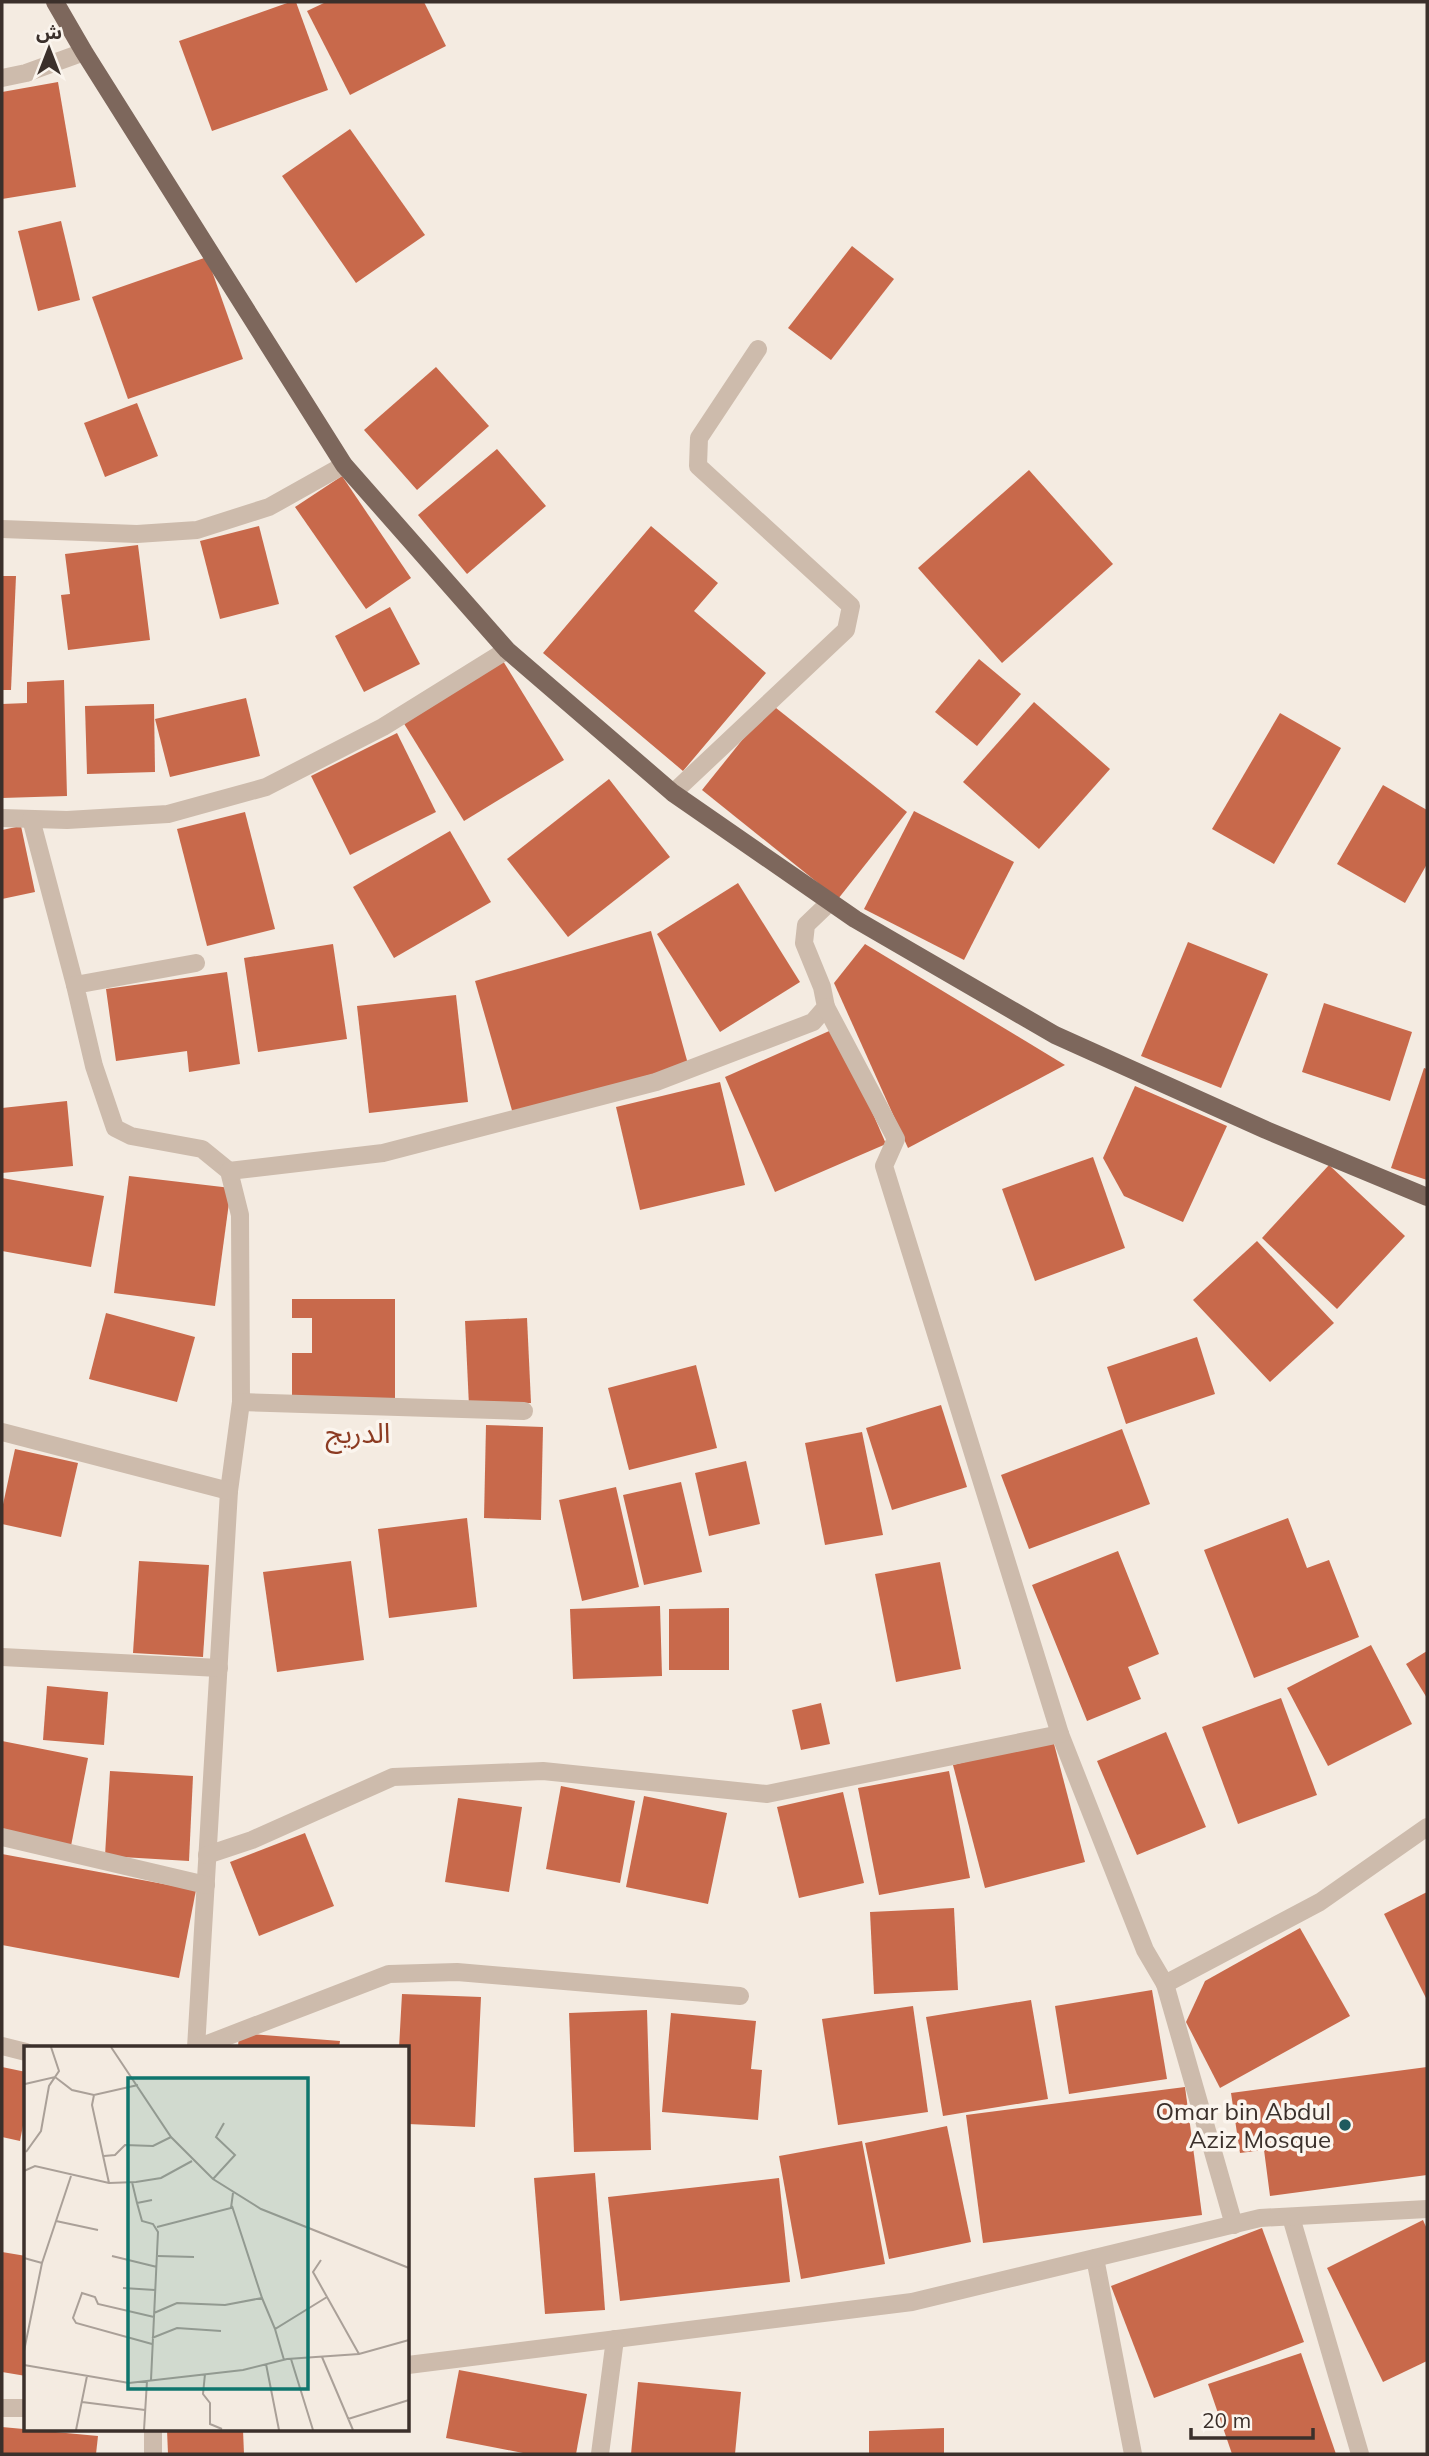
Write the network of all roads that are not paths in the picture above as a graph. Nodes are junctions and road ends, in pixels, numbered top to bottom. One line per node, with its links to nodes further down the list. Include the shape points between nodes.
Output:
1 (55, 2): 2 (main road)
2 (84, 52): 3 (street); 5 (main road)
3 (2, 78)
4 (758, 349): 8 (street, via 699,438 698,466 851,606 846,629)
5 (344, 465): 6 (street, via 269,507 197,530 137,534); 7 (main road)
6 (2, 528)
7 (507, 650): 8 (main road); 10 (street, via 383,727 265,787 168,814)
8 (673, 793): 11 (main road)
9 (2, 818): 10 (street)
10 (31, 819): 13 (street)
11 (830, 902): 14 (street, via 806,925 804,943); 16 (main road, via 1055,1035)
12 (195, 963): 13 (street)
13 (75, 985): 15 (street, via 94,1066 115,1128 131,1136 202,1149)
14 (826, 1007): 15 (street, via 813,1022 656,1082 383,1153); 23 (street, via 896,1139 884,1166)
15 (229, 1171): 17 (street, via 240,1215)
16 (1427, 1197)
17 (241, 1402): 18 (street); 20 (street)
18 (524, 1411)
19 (2, 1432): 20 (street)
20 (229, 1491): 22 (street)
21 (2, 1657): 22 (street)
22 (219, 1668): 26 (street)
23 (1060, 1734): 26 (street, via 767,1794 543,1771 393,1777 252,1840); 28 (street, via 1145,1950)
24 (1427, 1827): 28 (street, via 1320,1902)
25 (2, 1837): 27 (street)
26 (207, 1855): 27 (street)
27 (206, 1885): 31 (street)
28 (1165, 1984): 36 (street)
29 (740, 1996): 32 (street, via 457,1972 389,1974)
30 (2, 2046): 33 (street)
31 (196, 2046)
32 (201, 2046)
33 (24, 2052)
34 (1427, 2209): 35 (street)
35 (1291, 2217): 36 (street); 46 (street)
36 (1234, 2225): 37 (street)
37 (1095, 2258): 38 (street, via 912,2302); 45 (street)
38 (615, 2339): 39 (street); 44 (street)
39 (410, 2365)
40 (2, 2408): 41 (street)
41 (24, 2408)
42 (153, 2432): 43 (street)
43 (153, 2454)
44 (600, 2454)
45 (1133, 2454)
46 (1360, 2454)

